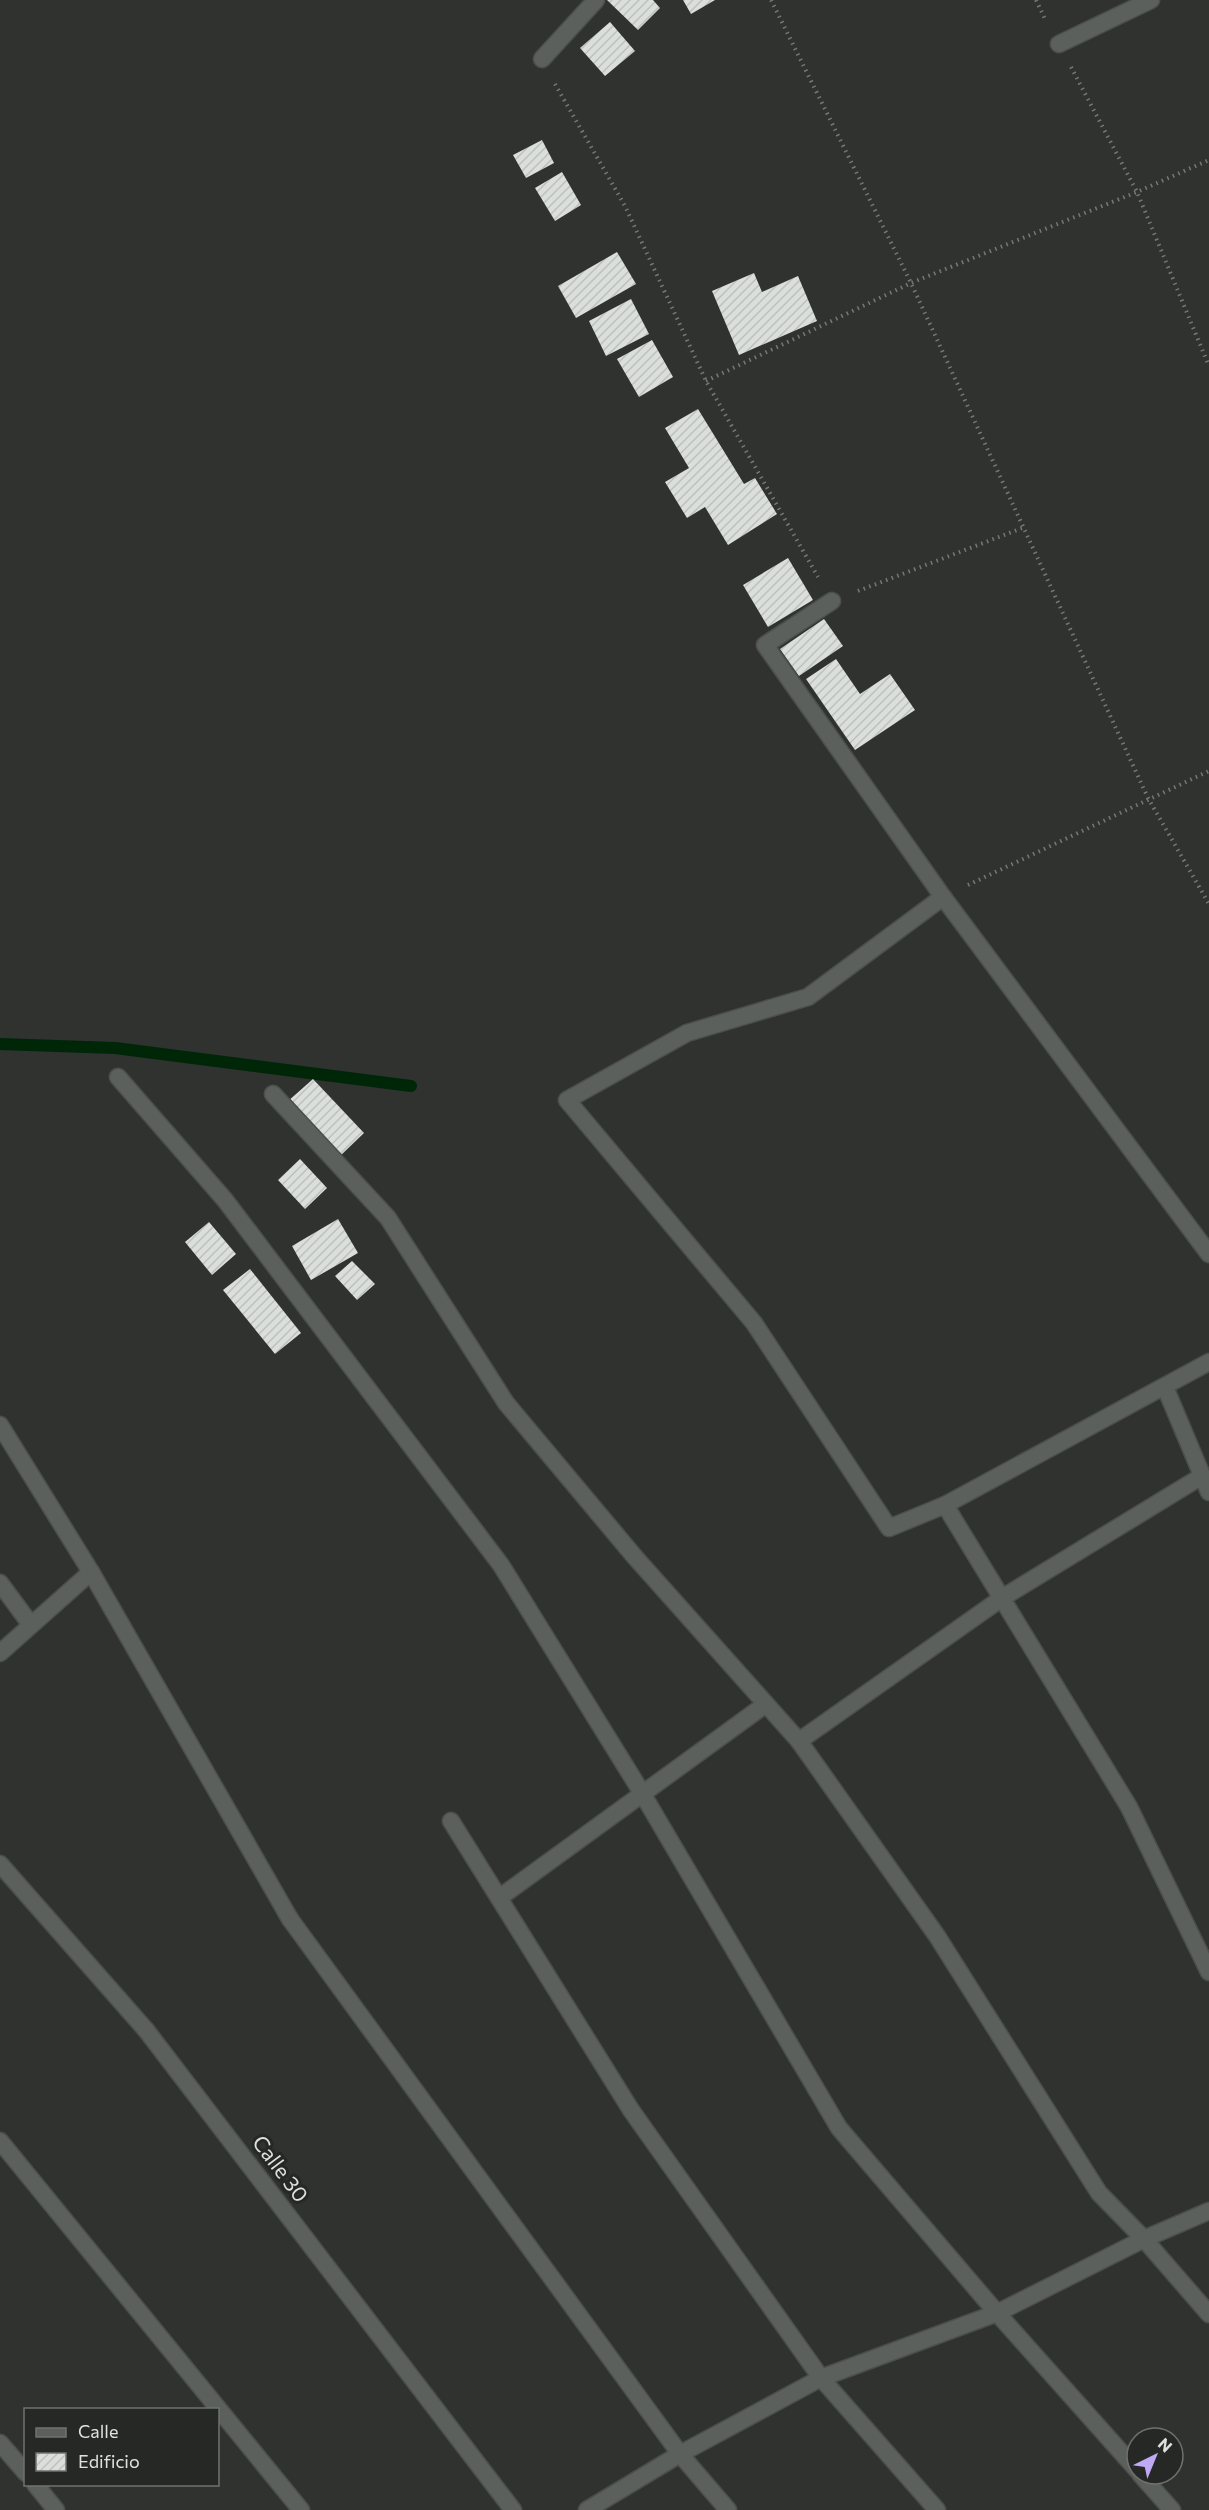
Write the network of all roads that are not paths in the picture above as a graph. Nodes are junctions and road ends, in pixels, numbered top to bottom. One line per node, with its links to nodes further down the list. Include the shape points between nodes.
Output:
1 (596, 0): 4 (street)
2 (1151, 0): 3 (street)
3 (1059, 44)
4 (542, 59)
5 (832, 601): 6 (street, via 765,645)
6 (943, 897): 9 (street); 15 (street, via 808,997 687,1034 567,1100 754,1323 889,1528)
7 (118, 1077): 23 (street, via 225,1200 501,1565)
8 (273, 1094): 21 (street, via 388,1218 506,1403 634,1556)
9 (1209, 1254)
10 (1209, 1362): 11 (street)
11 (1166, 1387): 13 (street); 15 (street)
12 (0, 1425): 16 (street)
13 (1202, 1476): 14 (street); 18 (street)
14 (1209, 1492)
15 (945, 1505): 18 (street)
16 (91, 1572): 19 (street); 37 (street, via 290,1919)
17 (0, 1583): 19 (street)
18 (1002, 1598): 22 (street); 27 (street, via 1129,1808)
19 (32, 1625): 20 (street)
20 (0, 1653)
21 (766, 1704): 22 (street); 23 (street)
22 (799, 1741): 30 (street, via 937,1936 1099,2193)
23 (642, 1793): 26 (street); 31 (street, via 839,2128)
24 (452, 1821): 26 (street)
25 (0, 1864): 44 (street, Calle 30, via 146,2030)
26 (499, 1898): 33 (street, via 631,2110)
27 (1209, 1972)
28 (0, 2141): 34 (street)
29 (1209, 2211): 30 (street)
30 (1143, 2239): 31 (street); 32 (street)
31 (997, 2313): 33 (street); 38 (street)
32 (1209, 2314)
33 (821, 2378): 37 (street); 47 (street)
34 (218, 2408)
35 (219, 2409): 43 (street)
36 (0, 2443): 39 (street)
37 (680, 2454): 45 (street); 46 (street)
38 (1125, 2457)
39 (24, 2471)
40 (37, 2486): 42 (street)
41 (1151, 2486): 48 (street)
42 (56, 2510)
43 (301, 2510)
44 (513, 2510)
45 (587, 2510)
46 (728, 2510)
47 (937, 2510)
48 (1173, 2510)

